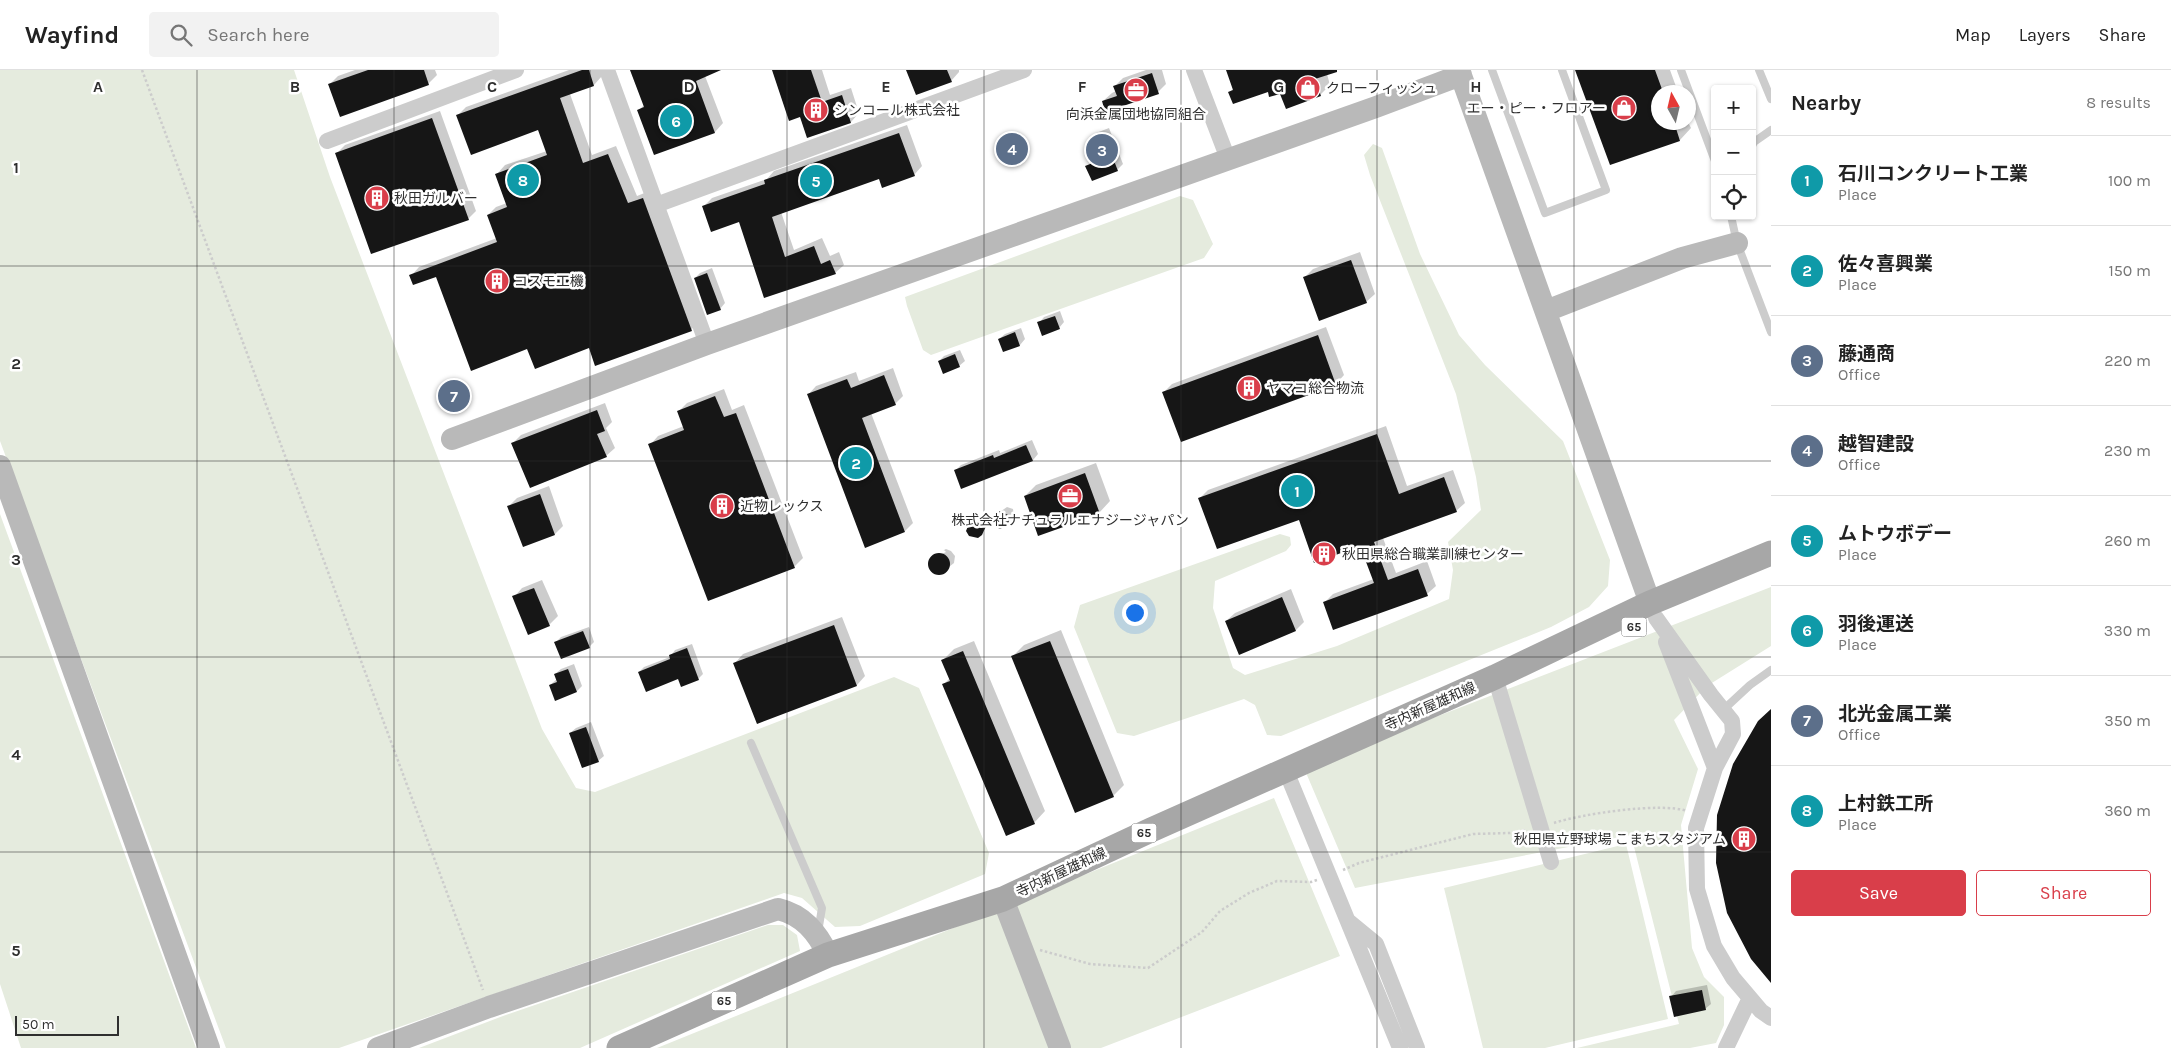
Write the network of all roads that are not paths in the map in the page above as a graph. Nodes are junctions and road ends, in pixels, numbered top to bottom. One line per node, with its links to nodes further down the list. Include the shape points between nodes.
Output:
1 (516, 70): 12 (street)
2 (608, 70): 16 (street)
3 (1024, 70): 16 (street)
4 (1194, 70): 15 (street)
5 (1492, 70): 6 (lane, via 1546,214 1606,190)
6 (1562, 70)
7 (1681, 70): 14 (lane)
8 (1759, 70): 10 (lane)
9 (1460, 72): 15 (street); 19 (street)
10 (1771, 100)
11 (1771, 130): 13 (lane)
12 (327, 141)
13 (1756, 141)
14 (1711, 150)
15 (1228, 160): 21 (street)
16 (656, 205): 21 (street)
17 (1732, 220): 18 (lane)
18 (1737, 243): 19 (street, via 1682,258); 20 (lane)
19 (1546, 311): 26 (street)
20 (1771, 332)
21 (707, 344): 22 (street)
22 (452, 439)
23 (0, 466): 39 (street)
24 (1771, 553): 26 (main road, 寺内新屋雄和線 / 65)
25 (1771, 571): 26 (main road, 寺内新屋雄和線 / 65)
26 (1653, 610): 28 (main road, 寺内新屋雄和線 / 65); 29 (street); 31 (street)
27 (1771, 670): 29 (lane)
28 (1495, 677): 32 (main road, 寺内新屋雄和線 / 65); 33 (street)
29 (1723, 710): 31 (street, via 1732,721 1733,734)
30 (751, 743): 36 (lane, via 822,908)
31 (1716, 768): 37 (street, via 1696,828 1697,889 1714,946 1733,978)
32 (1286, 771): 34 (main road, 寺内新屋雄和線 / 65); 35 (street)
33 (1551, 862)
34 (1003, 899): 36 (main road, 寺内新屋雄和線 / 65); 42 (street)
35 (1348, 921): 43 (street); 44 (street, via 1376,944)
36 (823, 944): 40 (street, via 791,913 778,909); 41 (main road, 寺内新屋雄和線 / 65)
37 (1750, 998): 38 (street); 45 (street)
38 (1771, 1018)
39 (209, 1048)
40 (378, 1048)
41 (619, 1048)
42 (1060, 1048)
43 (1400, 1048)
44 (1417, 1048)
45 (1726, 1048)

